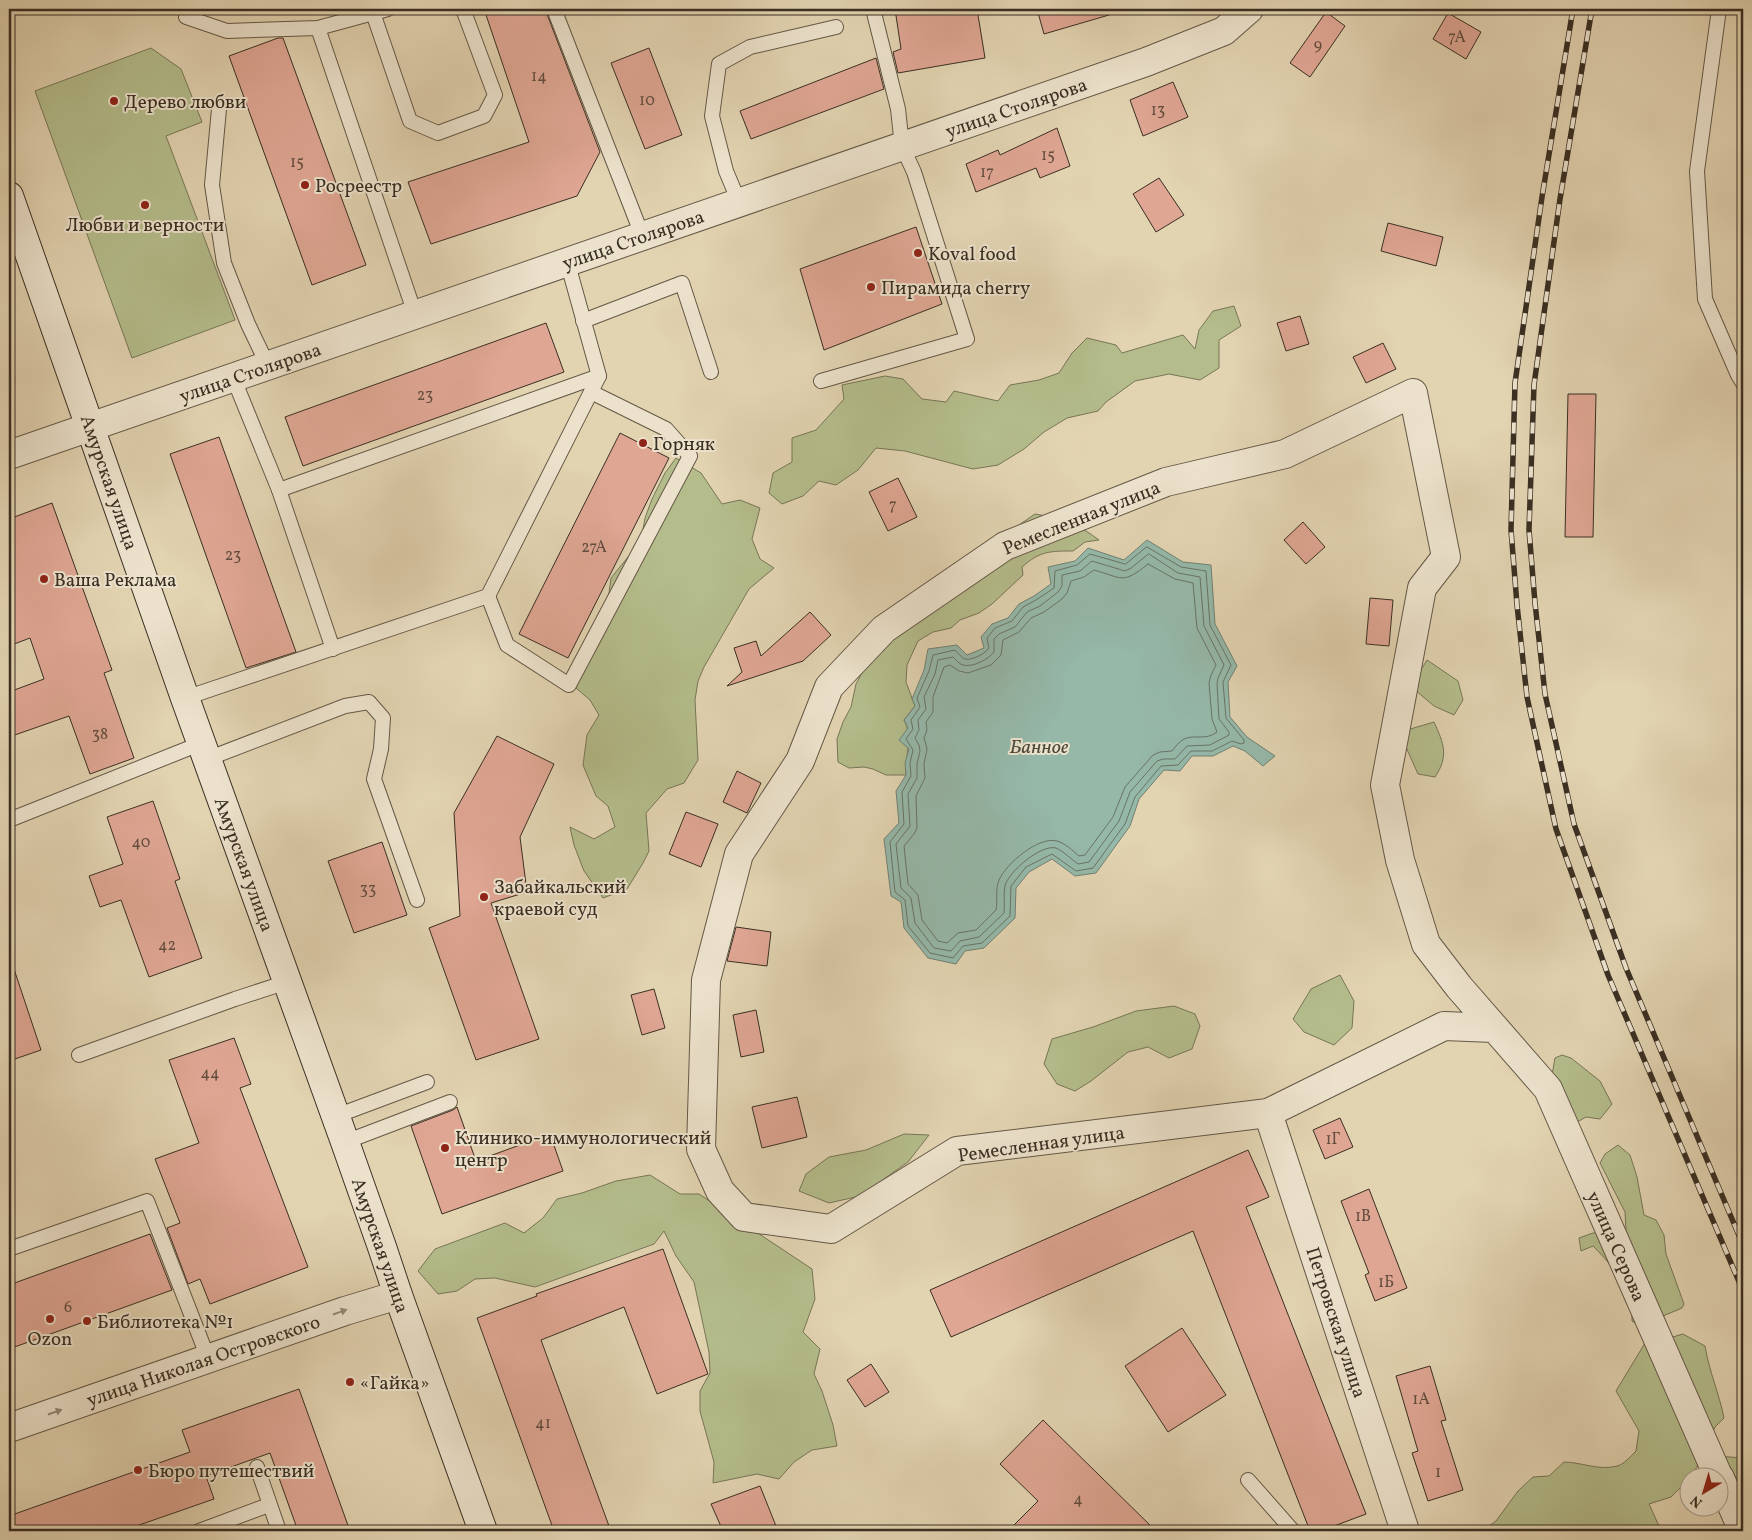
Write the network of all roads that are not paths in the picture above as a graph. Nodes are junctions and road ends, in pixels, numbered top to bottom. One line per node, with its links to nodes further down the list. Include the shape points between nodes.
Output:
1 (388, 9): 7 (lane)
2 (463, 9): 7 (lane, via 495,95 484,116 438,133 410,121)
3 (554, 9): 15 (lane)
4 (873, 9): 12 (lane, via 898,109)
5 (1249, 9): 12 (street, улица Столярова, via 1224,31 1146,62)
6 (1719, 9): 24 (lane, via 1697,171 1705,299)
7 (373, 13): 10 (lane)
8 (186, 17): 10 (lane, via 227,31)
9 (836, 27): 14 (lane, via 750,47 719,64 712,116 726,171)
10 (318, 28): 17 (lane)
11 (219, 109): 19 (lane, via 212,185 224,263)
12 (902, 146): 14 (street, улица Столярова); 23 (lane, via 914,172 967,339)
13 (9, 196): 27 (street, Амурская улица)
14 (739, 202): 15 (street, улица Столярова)
15 (642, 236): 16 (street, улица Столярова)
16 (567, 261): 17 (street, улица Столярова); 18 (lane)
17 (415, 314): 19 (street, улица Столярова)
18 (583, 320): 20 (lane, via 682,283); 21 (lane)
19 (268, 366): 22 (street, улица Столярова)
20 (711, 372)
21 (599, 376): 25 (lane); 29 (lane)
22 (234, 378): 27 (street, улица Столярова); 29 (lane)
23 (821, 381)
24 (1743, 383)
25 (591, 392): 30 (lane); 30 (lane, via 666,429 690,456 569,685 506,645)
26 (1413, 393): 37 (street, улица Серова, via 1446,557 1422,588 1385,786 1400,860 1426,944); 41 (street, Ремесленная улица, via 1284,454 1166,482 1005,546 884,628 829,687 800,760 739,854 706,980 701,1149 720,1191 744,1217 831,1230 957,1151)
27 (91, 427): 28 (street, улица Столярова); 32 (street, Амурская улица)
28 (9, 455)
29 (279, 490): 31 (lane)
30 (488, 596): 31 (lane)
31 (333, 649): 32 (lane)
32 (185, 698): 33 (street, Амурская улица)
33 (205, 751): 34 (lane); 35 (lane, via 345,706 369,702 382,718 381,749 374,779); 36 (street, Амурская улица)
34 (9, 820)
35 (417, 900)
36 (287, 982): 38 (lane); 42 (street, Амурская улица)
37 (1494, 1028): 41 (street, Ремесленная улица, via 1444,1026); 49 (street, улица Серова, via 1548,1089)
38 (79, 1055)
39 (427, 1082): 42 (lane)
40 (450, 1102): 43 (lane)
41 (1268, 1113): 57 (street, Петровская улица)
42 (336, 1116): 43 (street, Амурская улица)
43 (345, 1142): 45 (street, Амурская улица)
44 (9, 1249): 46 (lane, via 147,1201)
45 (398, 1295): 46 (street, улица Николая Островского, one-way to 45); 55 (street, Амурская улица)
46 (208, 1358): 47 (street, улица Николая Островского, one-way to 46)
47 (9, 1428)
48 (257, 1466): 52 (lane)
49 (1715, 1468)
50 (1248, 1480): 56 (lane)
51 (1730, 1502): 58 (street, улица Серова)
52 (269, 1506): 53 (lane); 54 (lane)
53 (199, 1531)
54 (279, 1531)
55 (483, 1531)
56 (1293, 1531)
57 (1405, 1531)
58 (1743, 1531)

